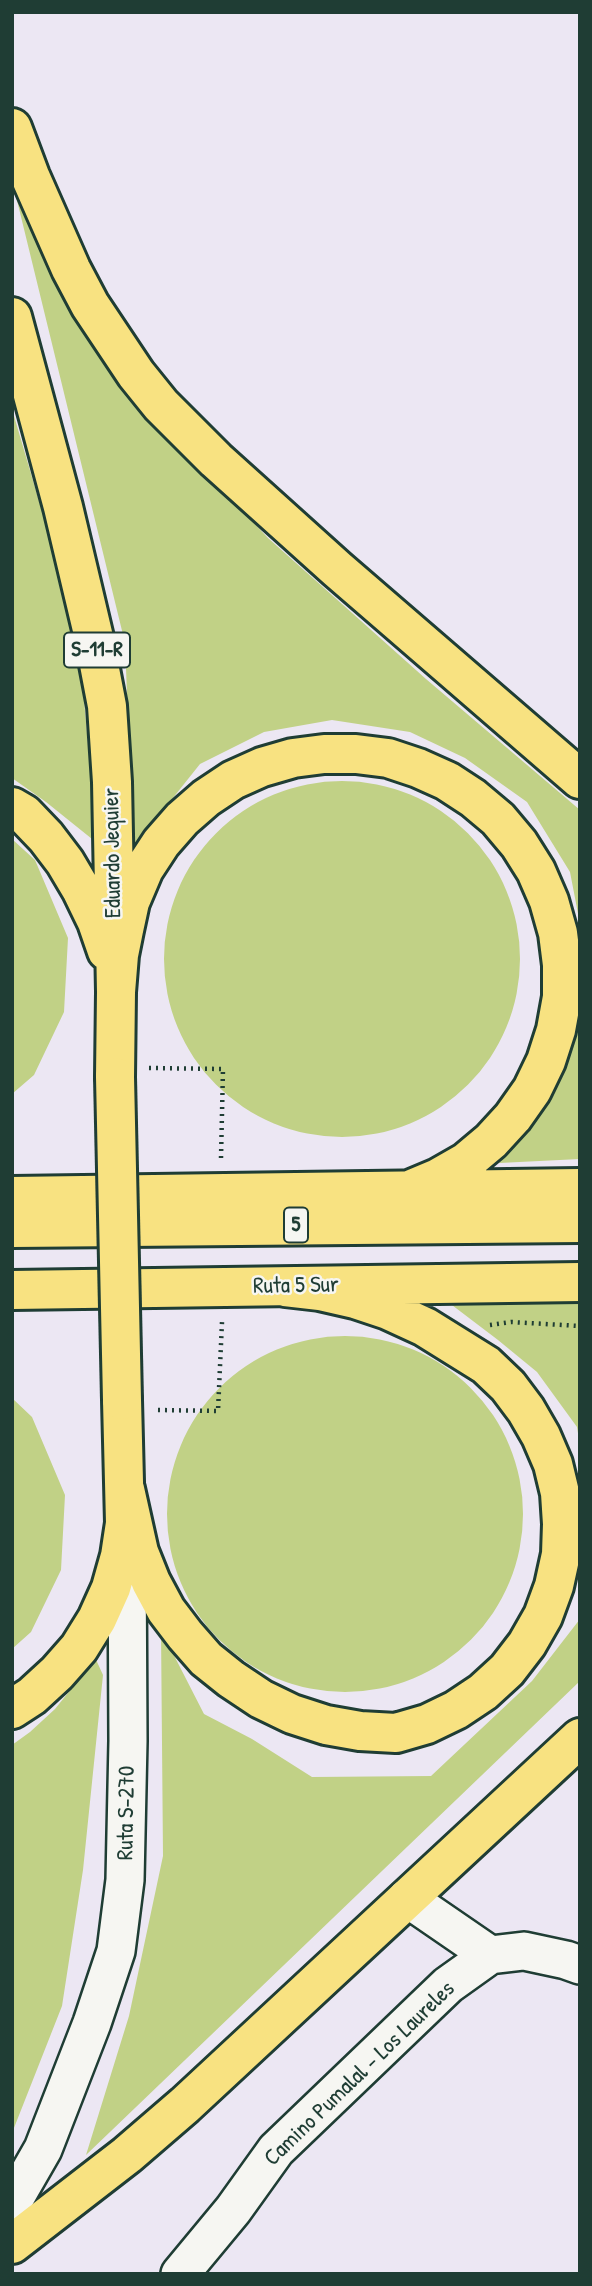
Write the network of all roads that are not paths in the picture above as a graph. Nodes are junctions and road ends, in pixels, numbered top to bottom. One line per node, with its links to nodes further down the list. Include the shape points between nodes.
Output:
1 (12, 128): 3 (highway, via 90,305 161,405 337,569)
2 (12, 317): 5 (highway, Eduardo Jequier / S-11-R, via 63,507 107,706)
3 (580, 779)
4 (12, 807): 5 (highway, via 46,837 81,889 101,933)
5 (116, 992): 7 (highway, via 124,930 144,869 182,818 233,780 293,758 356,754 418,768 474,798 519,844 549,901 558,933 562,997 546,1061 513,1117 466,1162); 14 (highway, Eduardo Jequier / S-11-R, bridge)
6 (580, 1188): 7 (highway)
7 (407, 1191): 8 (highway)
8 (12, 1196)
9 (580, 1223): 10 (highway, 5)
10 (12, 1228)
11 (580, 1282): 12 (highway, Ruta 5 Sur)
12 (285, 1287): 13 (highway, Ruta 5 Sur); 15 (highway, via 355,1299 425,1327 486,1365 526,1410 553,1464 560,1493 561,1554 543,1616 507,1670 456,1710 396,1733 326,1725 292,1714 231,1679 185,1635 161,1600 139,1552)
13 (12, 1290)
14 (122, 1400): 15 (highway, Ruta S-270)
15 (125, 1489): 16 (highway, via 120,1556 97,1619 57,1673); 21 (street, Ruta S-270, via 128,1741 125,1880 116,1951 43,2149)
16 (12, 1709)
17 (580, 1738): 18 (highway)
18 (407, 1898): 19 (street); 22 (highway, via 185,2105)
19 (490, 1955): 20 (street, Camino Pumalal - Los Laureles, via 524,1951); 23 (street, Camino Pumalal - Los Laureles, via 448,1985 276,2150)
20 (580, 1965)
21 (12, 2203)
22 (12, 2244)
23 (180, 2274)

